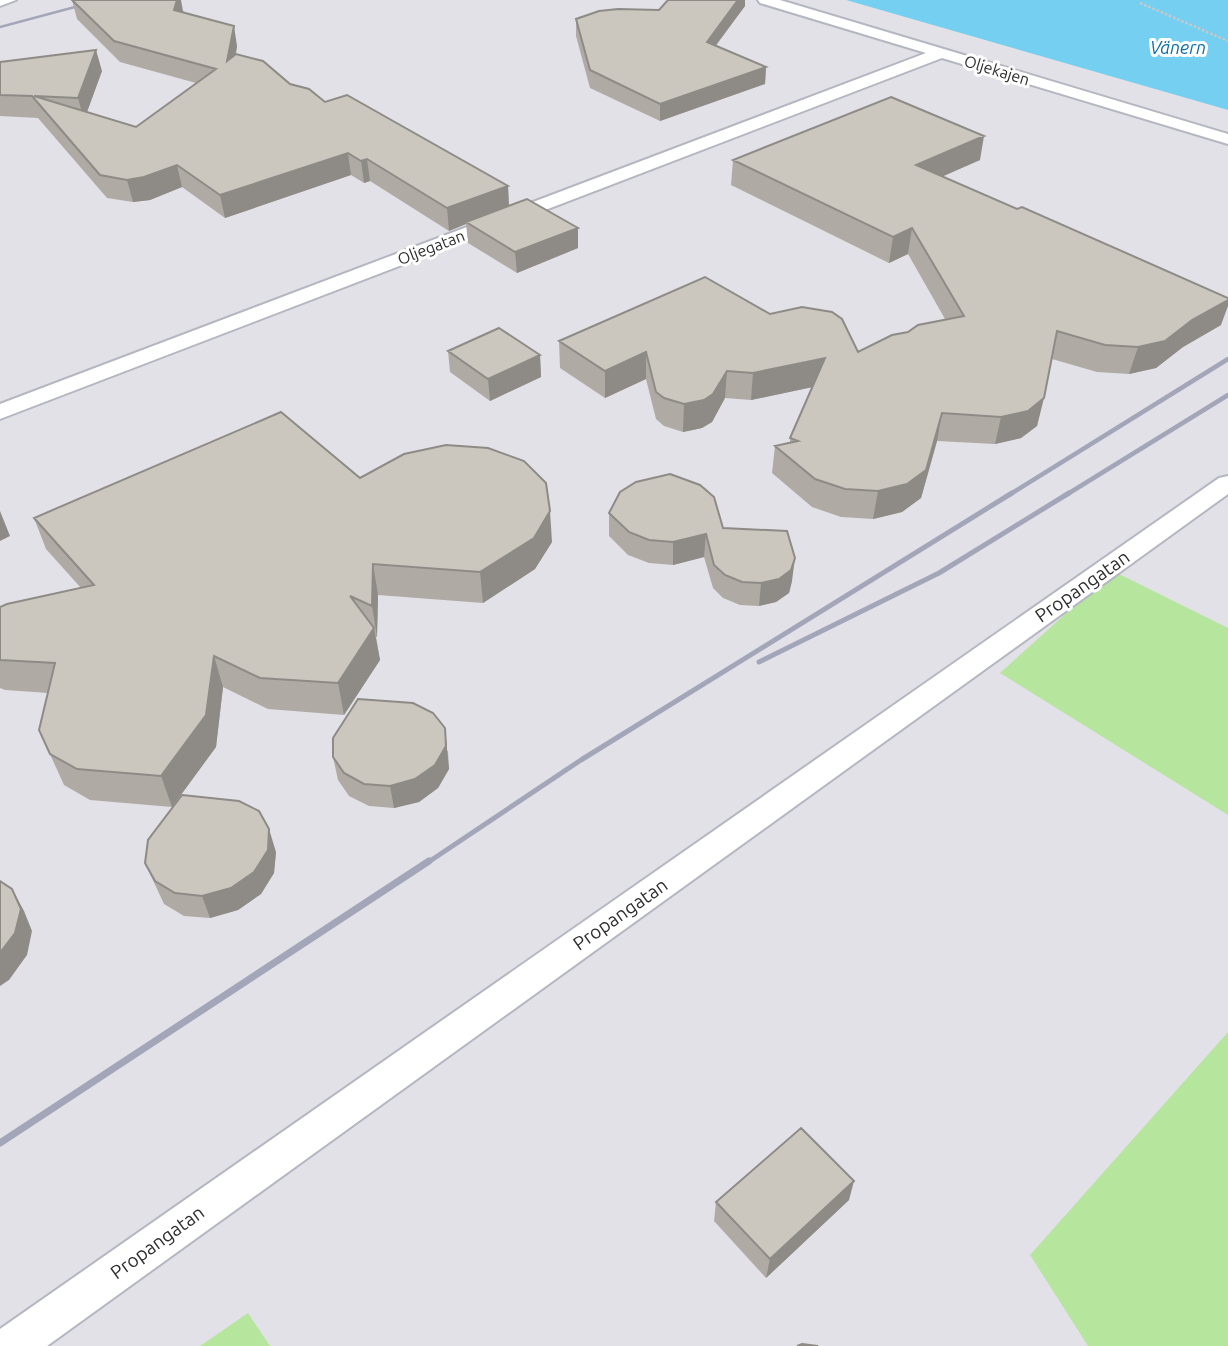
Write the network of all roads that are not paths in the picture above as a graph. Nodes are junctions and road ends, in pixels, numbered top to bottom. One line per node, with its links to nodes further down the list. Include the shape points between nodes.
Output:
1 (9, 0): 3 (lane)
2 (765, 0): 4 (lane, Oljekajen)
3 (0, 2)
4 (941, 53): 5 (lane, Oljekajen); 6 (lane, Oljegatan)
5 (1228, 138)
6 (0, 412)
7 (1228, 483): 8 (lane, Propangatan)
8 (12, 1346)

